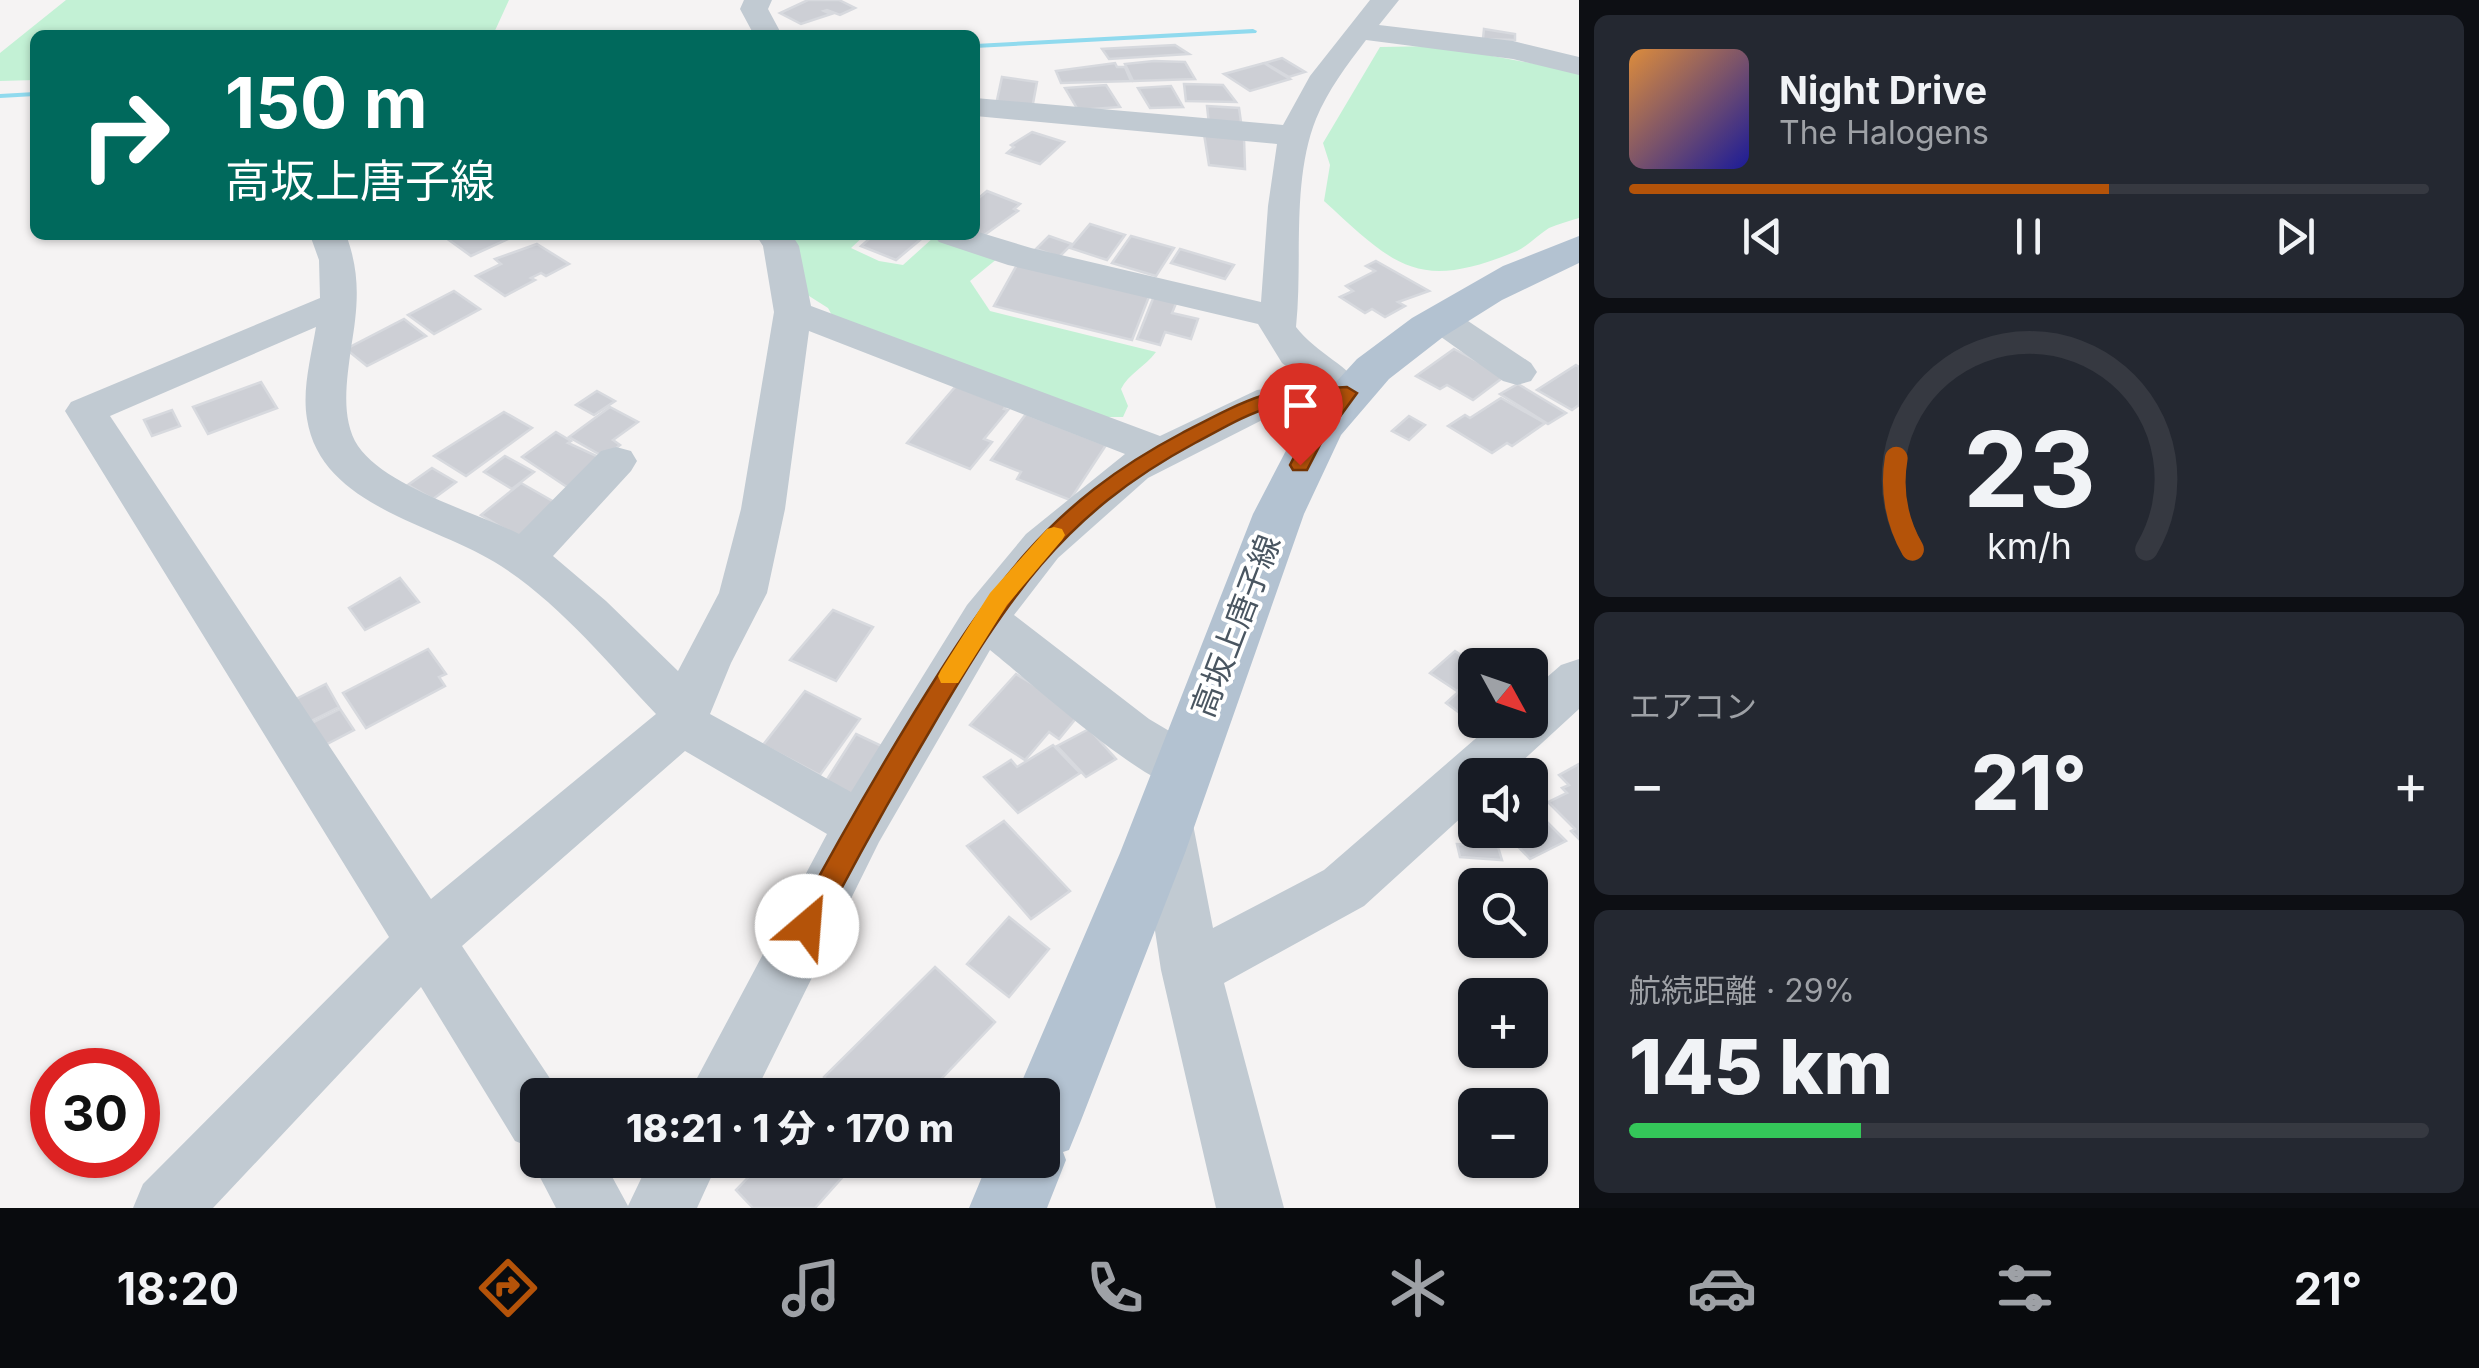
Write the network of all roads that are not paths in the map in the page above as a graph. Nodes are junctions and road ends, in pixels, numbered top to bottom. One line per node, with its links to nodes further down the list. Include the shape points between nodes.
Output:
1 (758, 0): 3 (street, via 754,9)
2 (1385, 0): 4 (street)
3 (765, 30)
4 (1361, 31): 5 (street, via 1513,50); 7 (street, via 1317,91)
5 (1579, 66)
6 (980, 107): 7 (street)
7 (1295, 136): 14 (street)
8 (330, 240): 12 (street, via 339,266)
9 (776, 240): 13 (street)
10 (966, 240): 14 (street)
11 (1575, 254): 15 (main road, 高坂上唐子線)
12 (339, 304): 20 (street, via 326,408 336,448 374,484); 26 (street, via 86,411)
13 (793, 312): 18 (street); 23 (street, via 743,593)
14 (1279, 317): 17 (street, via 1288,346)
15 (1440, 319): 16 (street); 17 (main road, 高坂上唐子線)
16 (1516, 372)
17 (1347, 393): 18 (street, via 1271,400); 24 (main road, 高坂上唐子線, via 1313,438 1287,492)
18 (1162, 452): 21 (street, via 1133,468 1042,546)
19 (616, 461): 20 (street)
20 (524, 558): 23 (street, via 603,626)
21 (984, 618): 24 (street, via 1130,734); 25 (street)
22 (1579, 679): 27 (street, via 1344,888)
23 (683, 718): 25 (street); 26 (street)
24 (1175, 793): 27 (street); 29 (main road, 高坂上唐子線)
25 (860, 825): 28 (street)
26 (425, 941): 30 (street); 34 (street)
27 (1191, 970): 38 (street)
28 (729, 1078)
29 (1060, 1079)
30 (520, 1090)
31 (576, 1178): 35 (street)
32 (677, 1178): 36 (street)
33 (1020, 1178): 37 (main road)
34 (168, 1208)
35 (595, 1208)
36 (661, 1208)
37 (1008, 1208)
38 (1250, 1208)

